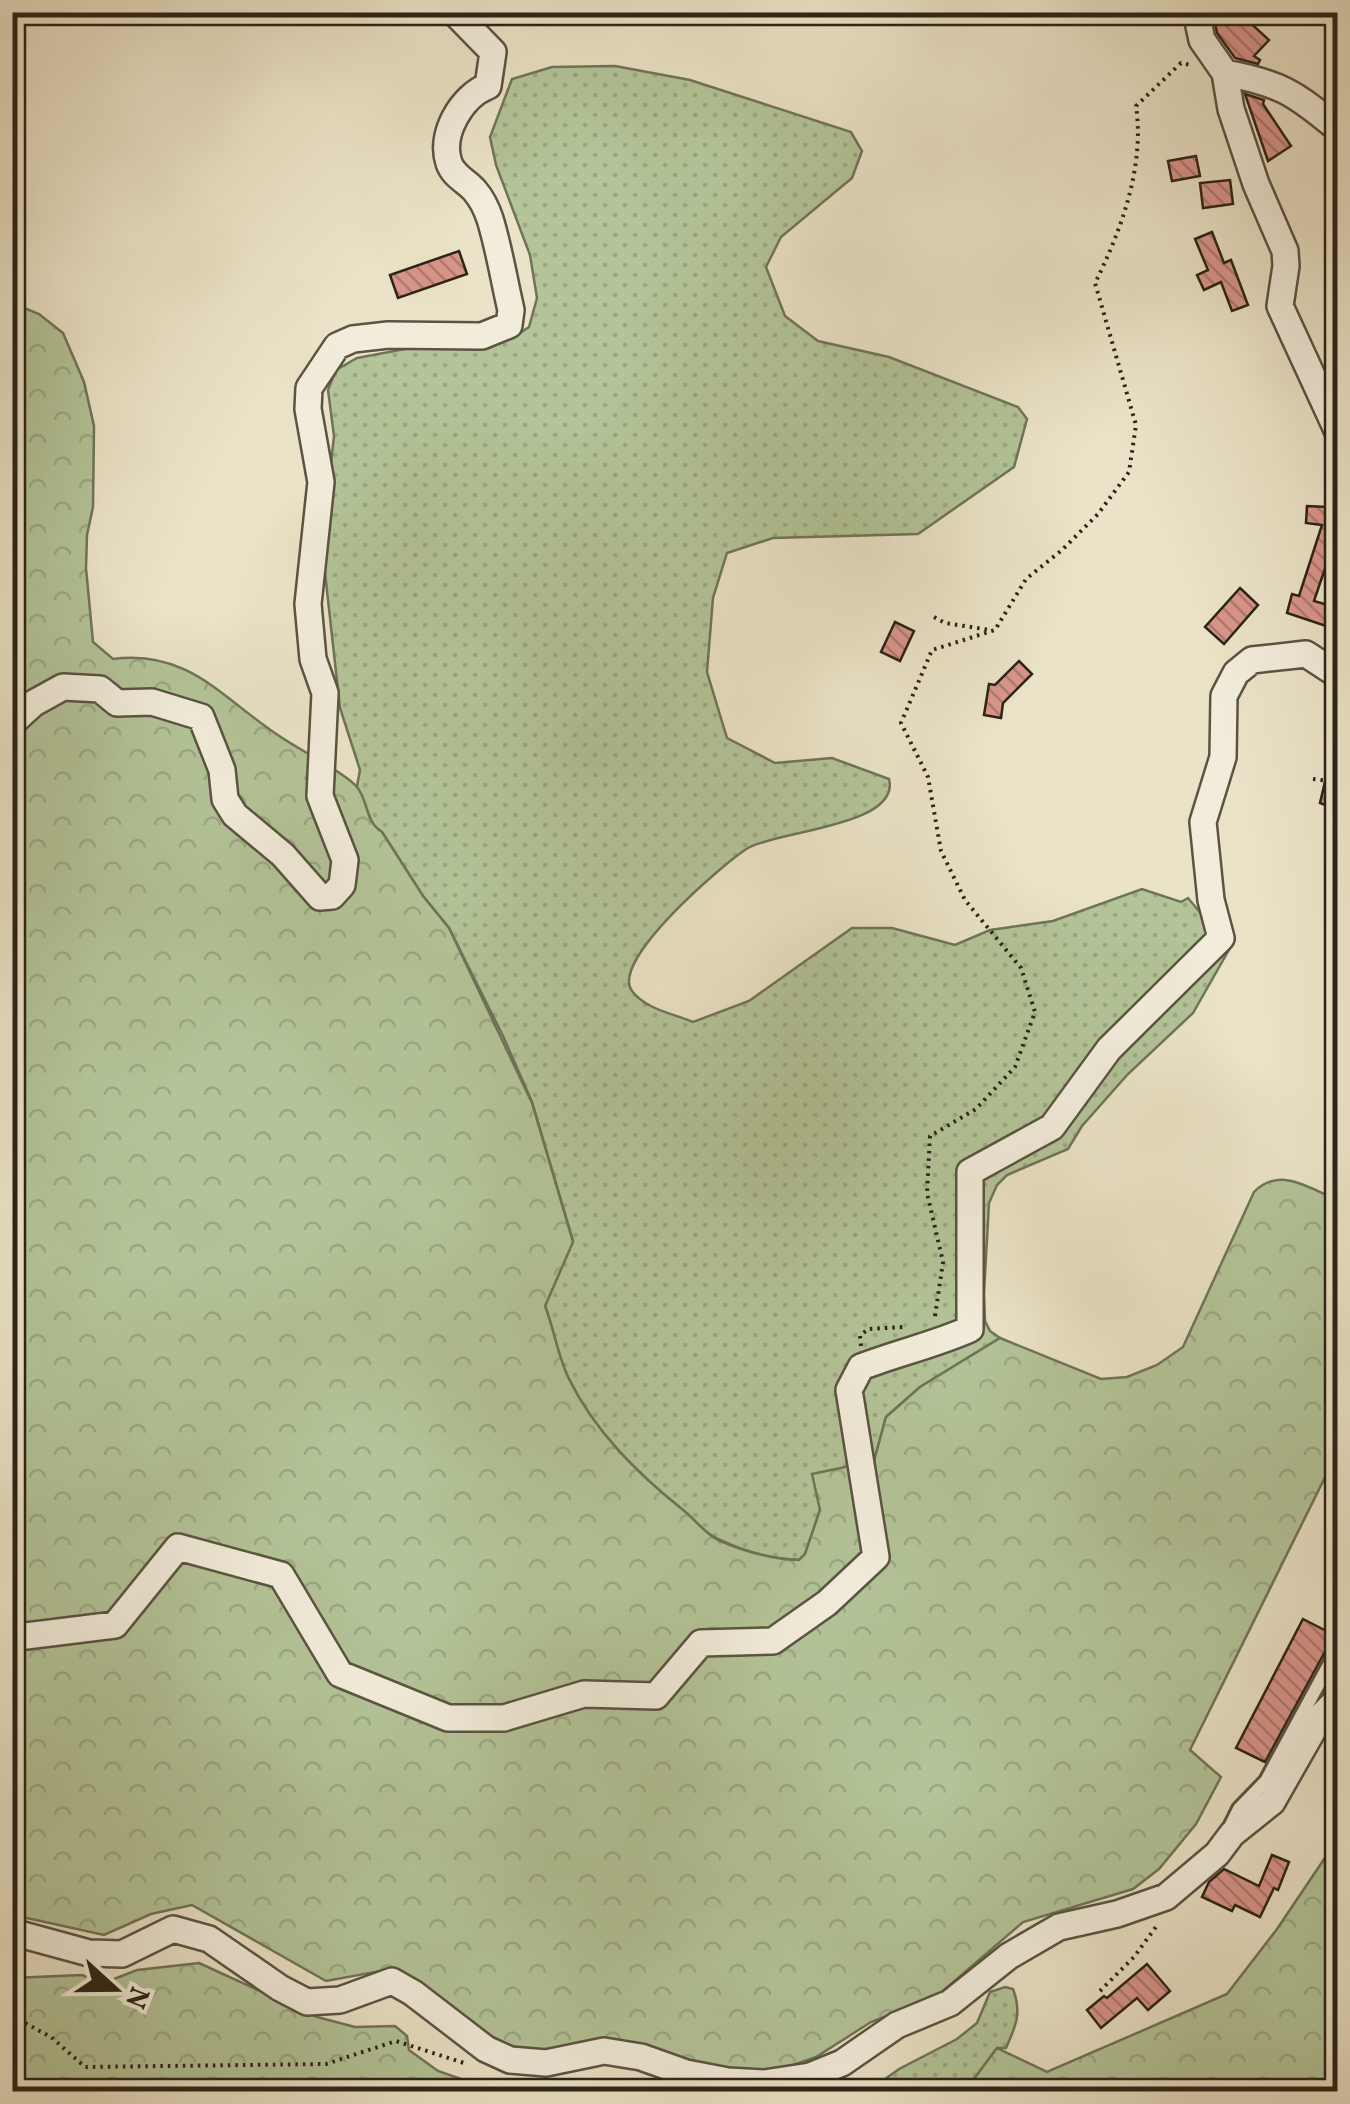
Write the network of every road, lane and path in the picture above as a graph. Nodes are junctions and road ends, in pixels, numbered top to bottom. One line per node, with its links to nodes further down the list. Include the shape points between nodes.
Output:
1 (454, 12): 9 (street, via 492,52 488,86 474,92 455,118 448,162 489,216 512,310 509,325 482,336 354,339 337,346 309,388 321,482 308,604 313,660 325,693 320,796 345,860 342,885 332,896 320,896 236,815 200,717 152,702 117,702 100,689 63,687)
2 (1196, 12): 3 (street, via 1202,40)
3 (1225, 74): 4 (street, via 1269,81); 5 (street, via 1256,184 1285,251 1280,306); 7 (path, via 1180,63 1136,106 1140,134 1119,235 1094,283 1136,425 1129,472 1098,514 1026,579)
4 (1338, 128)
5 (1338, 432)
6 (934, 618): 7 (path)
7 (995, 630): 12 (path, via 932,650 901,723 928,776 942,851 964,900 1021,968 1035,1012 1015,1067 976,1109 930,1136 926,1193 943,1262 938,1316)
8 (1338, 675): 14 (street, via 1306,654 1252,660 1236,673 1224,696 1223,756 1203,822 1220,938 1108,1049 1052,1127 970,1172 970,1328)
9 (12, 723)
10 (1313, 779): 11 (path)
11 (1338, 782)
12 (924, 1321)
13 (910, 1327): 14 (path, via 868,1329 860,1336)
14 (861, 1367): 15 (street, via 849,1390 876,1557 773,1641 701,1642 656,1696 584,1694 504,1718 448,1718 340,1674 280,1574 178,1548 115,1625)
15 (12, 1633)
16 (1338, 1648): 18 (lane)
17 (1338, 1699): 18 (street, via 1321,1716 1272,1802)
18 (1218, 1854): 19 (street)
19 (1166, 1897): 20 (street, via 1059,1927 1009,1956 950,2004 897,2025 842,2063 764,2083 686,2073 604,2050 546,2064 510,2060 392,1981 340,2000 307,2002 208,1939 173,1929 122,1954 88,1953); 21 (path, via 1156,1931)
20 (12, 1932)
21 (1100, 1991)
22 (12, 2016): 23 (path, via 85,2067 326,2064 396,2041)
23 (477, 2066)
24 (502, 2083): 25 (path)
25 (549, 2092)

